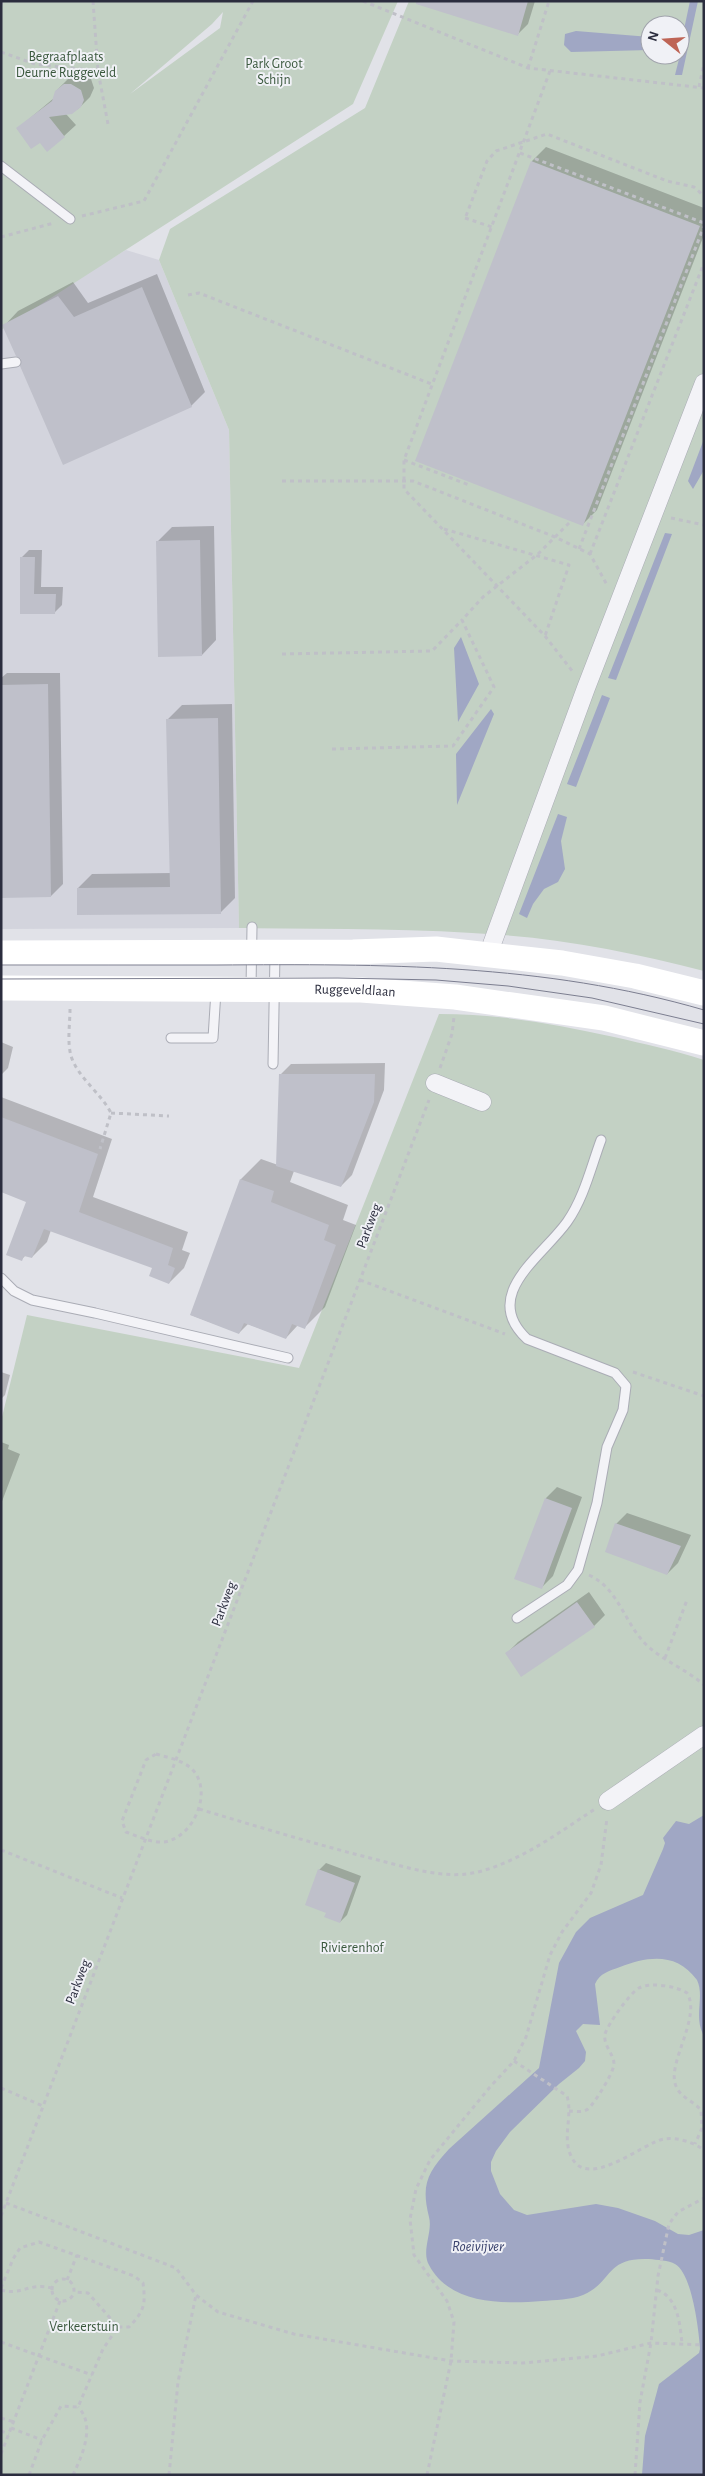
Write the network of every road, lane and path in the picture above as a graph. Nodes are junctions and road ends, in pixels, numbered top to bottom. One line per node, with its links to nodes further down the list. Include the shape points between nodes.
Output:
1 (2, 1): 6 (path)
2 (93, 1): 10 (path)
3 (253, 1): 19 (path)
4 (363, 1): 9 (path)
5 (549, 1): 9 (path)
6 (1, 5)
7 (1, 52): 10 (path, via 35,64)
8 (704, 63): 12 (path)
9 (528, 68): 11 (path)
10 (98, 71): 14 (path)
11 (550, 71): 12 (path); 15 (path)
12 (699, 87): 13 (path)
13 (704, 90)
14 (108, 124)
15 (523, 143): 16 (path); 18 (path, via 547,134 694,188); 22 (path, via 496,151 487,161 466,217)
16 (520, 152): 21 (path); 22 (path)
17 (1, 166): 20 (lane)
18 (704, 196)
19 (144, 201)
20 (70, 219)
21 (704, 224): 38 (path)
22 (492, 227): 28 (path)
23 (704, 263): 40 (path)
24 (188, 295): 28 (path, via 199,293)
25 (16, 362): 26 (lane)
26 (1, 364)
27 (704, 383): 33 (street)
28 (434, 384): 29 (path)
29 (404, 460): 31 (path); 32 (path)
30 (282, 481): 31 (path)
31 (404, 481): 36 (path, via 404,489); 37 (path)
32 (469, 485)
33 (653, 514): 35 (path); 42 (street)
34 (571, 521): 37 (path)
35 (704, 525)
36 (443, 528): 39 (path); 41 (path)
37 (555, 537): 38 (path); 39 (path)
38 (578, 549): 40 (path)
39 (538, 554): 41 (path); 44 (path, via 569,565)
40 (590, 554): 42 (path)
41 (497, 585): 43 (path); 44 (path)
42 (618, 605): 46 (street)
43 (462, 620): 45 (path, via 432,651); 47 (path, via 494,688 453,746)
44 (545, 636): 46 (path)
45 (282, 654)
46 (586, 688): 49 (street)
47 (332, 749)
48 (252, 927): 50 (lane)
49 (492, 944)
50 (264, 953): 51 (street); 54 (lane); 54 (lane); 55 (street, via 457,950 579,966)
51 (1, 954)
52 (1, 988): 53 (street, Ruggeveldlaan)
53 (216, 990): 54 (street, Ruggeveldlaan); 58 (lane, via 213,1038)
54 (262, 991): 56 (street, Ruggeveldlaan, via 361,990); 60 (lane)
55 (704, 993)
56 (455, 997): 59 (street, Ruggeveldlaan, via 604,1018); 61 (path, Parkweg, via 452,1034)
57 (71, 1006): 63 (path, via 71,1056)
58 (171, 1038)
59 (704, 1043)
60 (272, 1064)
61 (435, 1083): 62 (street); 68 (path, Parkweg)
62 (482, 1102)
63 (111, 1114): 64 (path); 66 (path)
64 (169, 1116)
65 (600, 1140): 69 (lane, via 584,1188 567,1222 535,1257 514,1288 510,1315)
66 (100, 1149)
67 (1, 1278): 70 (lane, via 14,1291 32,1300)
68 (360, 1280): 69 (path, via 505,1334); 79 (path, Parkweg)
69 (518, 1330): 71 (lane, via 528,1339)
70 (288, 1358)
71 (615, 1373): 72 (path, via 630,1371); 73 (lane, via 626,1386 623,1410 607,1447 597,1503)
72 (704, 1396)
73 (578, 1570): 75 (lane, via 567,1585); 76 (path, via 599,1580 613,1594 641,1640)
74 (687, 1600): 76 (path)
75 (517, 1618)
76 (665, 1658): 77 (path)
77 (704, 1685)
78 (704, 1735): 80 (street)
79 (176, 1760): 81 (path, via 198,1778); 82 (path, Parkweg); 82 (path, via 156,1754 146,1760 142,1768 122,1821 126,1832)
80 (608, 1801): 81 (path, via 511,1860 478,1872 452,1874 425,1872 336,1850); 85 (path, via 601,1865 591,1893 562,1932 550,1955 526,2037)
81 (199, 1809): 82 (path, via 185,1830 174,1839 162,1842)
82 (144, 1839): 84 (path, Parkweg)
83 (1, 1850): 84 (path)
84 (122, 1898): 87 (path, Parkweg)
85 (514, 2061): 88 (path, via 564,2092 569,2101); 108 (path, via 430,2160 416,2189 410,2219 414,2255 447,2300 454,2322)
86 (1, 2088): 87 (path)
87 (43, 2106): 92 (path, Parkweg)
88 (569, 2111): 89 (path, via 567,2138 571,2156 585,2168 613,2165 646,2145 664,2139); 89 (path, via 580,2112 589,2108 611,2074 614,2062 605,2040 606,2033 635,1991 650,1986 679,1989 687,1993 691,2005 674,2080 678,2090 695,2104 703,2118)
89 (695, 2144): 90 (path)
90 (704, 2150)
91 (704, 2198): 98 (path, via 678,2212 669,2224)
92 (6, 2203): 93 (path, Parkweg); 100 (path, via 176,2268)
93 (1, 2216)
94 (77, 2255): 95 (path); 97 (path, via 39,2242 20,2248 12,2259); 102 (path, via 134,2276 143,2283 146,2301 140,2314 129,2326)
95 (67, 2280): 96 (path, via 58,2281); 99 (path, via 73,2284)
96 (52, 2288): 97 (path, via 39,2284 12,2293); 101 (path, via 53,2295)
97 (1, 2289)
98 (656, 2290): 104 (path); 105 (path, via 665,2293 674,2305)
99 (74, 2292): 101 (path, via 70,2300); 102 (path, via 88,2293)
100 (196, 2295): 108 (path, via 218,2312 294,2334); 120 (path, via 178,2382)
101 (60, 2301): 107 (path)
102 (118, 2327): 109 (path, via 103,2348)
103 (1, 2342): 107 (path)
104 (651, 2343): 105 (path); 108 (path, via 598,2356 523,2363); 122 (path, via 640,2402)
105 (682, 2344): 106 (path)
106 (704, 2345)
107 (39, 2356): 109 (path); 112 (path)
108 (451, 2361): 121 (path)
109 (92, 2375): 110 (path)
110 (78, 2407): 116 (path, via 61,2406); 119 (path, via 84,2413 87,2439)
111 (1, 2418): 112 (path)
112 (14, 2422): 113 (path)
113 (11, 2428): 115 (path); 116 (path)
114 (1, 2432): 115 (path)
115 (9, 2434): 117 (path)
116 (42, 2440): 118 (path)
117 (1, 2454)
118 (29, 2475)
119 (73, 2475)
120 (169, 2475)
121 (427, 2475)
122 (635, 2475)

